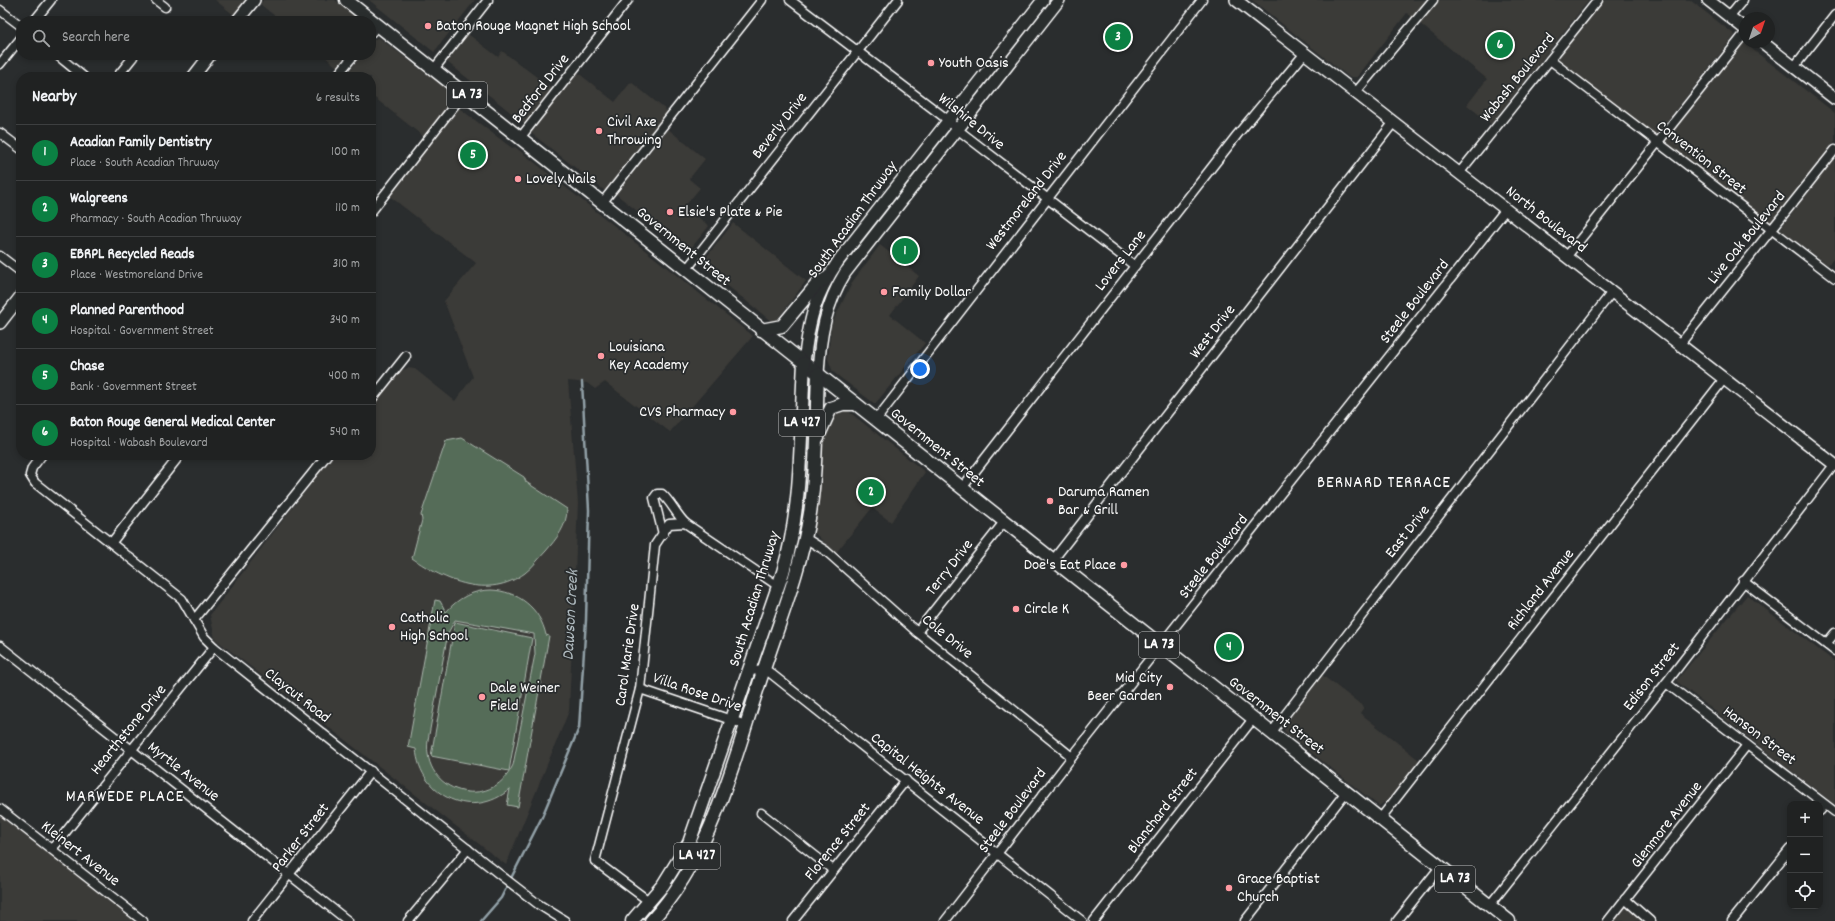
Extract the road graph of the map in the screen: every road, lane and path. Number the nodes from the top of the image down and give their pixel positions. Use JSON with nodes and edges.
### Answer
{"nodes":[{"id":1,"x":51,"y":0,"type":"edge"},
{"id":2,"x":156,"y":0,"type":"edge"},
{"id":3,"x":254,"y":0,"type":"edge"},
{"id":4,"x":346,"y":0,"type":"edge"},
{"id":5,"x":488,"y":0,"type":"edge"},
{"id":6,"x":628,"y":0,"type":"edge"},
{"id":7,"x":762,"y":0,"type":"edge"},
{"id":8,"x":790,"y":0,"type":"edge"},
{"id":9,"x":898,"y":0,"type":"edge"},
{"id":10,"x":1043,"y":0,"type":"edge"},
{"id":11,"x":1059,"y":0,"type":"edge"},
{"id":12,"x":1202,"y":0,"type":"edge"},
{"id":13,"x":1236,"y":0,"type":"edge"},
{"id":14,"x":1433,"y":0,"type":"edge"},
{"id":15,"x":1598,"y":0,"type":"edge"},
{"id":16,"x":1708,"y":0,"type":"edge"},
{"id":17,"x":1743,"y":0,"type":"edge"},
{"id":18,"x":165,"y":7,"type":"dead end"},
{"id":19,"x":0,"y":10,"type":"edge"},
{"id":20,"x":1835,"y":15,"type":"edge"},
{"id":21,"x":38,"y":16,"type":"edge"},
{"id":22,"x":241,"y":16,"type":"edge"},
{"id":23,"x":361,"y":16,"type":"edge"},
{"id":24,"x":1730,"y":17,"type":"junction"},
{"id":25,"x":16,"y":22,"type":"edge"},
{"id":26,"x":1739,"y":24,"type":"edge"},
{"id":27,"x":376,"y":30,"type":"edge"},
{"id":28,"x":1739,"y":41,"type":"edge"},
{"id":29,"x":16,"y":44,"type":"edge"},
{"id":30,"x":1770,"y":48,"type":"edge"},
{"id":31,"x":856,"y":52,"type":"junction"},
{"id":32,"x":1305,"y":53,"type":"junction"},
{"id":33,"x":63,"y":60,"type":"edge"},
{"id":34,"x":131,"y":60,"type":"edge"},
{"id":35,"x":206,"y":60,"type":"edge"},
{"id":36,"x":350,"y":60,"type":"edge"},
{"id":37,"x":1550,"y":60,"type":"junction"},
{"id":38,"x":0,"y":64,"type":"edge"},
{"id":39,"x":1794,"y":67,"type":"junction"},
{"id":40,"x":434,"y":69,"type":"junction"},
{"id":41,"x":78,"y":72,"type":"edge"},
{"id":42,"x":121,"y":72,"type":"edge"},
{"id":43,"x":197,"y":72,"type":"edge"},
{"id":44,"x":340,"y":72,"type":"edge"},
{"id":45,"x":1356,"y":92,"type":"junction"},
{"id":46,"x":464,"y":93,"type":"junction"},
{"id":47,"x":1835,"y":99,"type":"edge"},
{"id":48,"x":948,"y":120,"type":"junction"},
{"id":49,"x":1394,"y":122,"type":"junction"},
{"id":50,"x":957,"y":129,"type":"junction"},
{"id":51,"x":0,"y":133,"type":"edge"},
{"id":52,"x":520,"y":138,"type":"junction"},
{"id":53,"x":1658,"y":143,"type":"junction"},
{"id":54,"x":16,"y":145,"type":"edge"},
{"id":55,"x":1835,"y":150,"type":"edge"},
{"id":56,"x":1460,"y":172,"type":"junction"},
{"id":57,"x":1047,"y":199,"type":"junction"},
{"id":58,"x":602,"y":203,"type":"junction"},
{"id":59,"x":376,"y":206,"type":"edge"},
{"id":60,"x":1506,"y":209,"type":"junction"},
{"id":61,"x":1771,"y":230,"type":"junction"},
{"id":62,"x":0,"y":256,"type":"edge"},
{"id":63,"x":1567,"y":256,"type":"junction"},
{"id":64,"x":1135,"y":266,"type":"junction"},
{"id":65,"x":16,"y":268,"type":"edge"},
{"id":66,"x":686,"y":270,"type":"junction"},
{"id":67,"x":827,"y":278,"type":"junction"},
{"id":68,"x":1835,"y":278,"type":"edge"},
{"id":69,"x":1612,"y":292,"type":"junction"},
{"id":70,"x":16,"y":302,"type":"edge"},
{"id":71,"x":0,"y":323,"type":"edge"},
{"id":72,"x":761,"y":330,"type":"junction"},
{"id":73,"x":1680,"y":344,"type":"junction"},
{"id":74,"x":406,"y":356,"type":"dead end"},
{"id":75,"x":804,"y":363,"type":"junction"},
{"id":76,"x":818,"y":374,"type":"junction"},
{"id":77,"x":1724,"y":379,"type":"junction"},
{"id":78,"x":376,"y":394,"type":"edge"},
{"id":79,"x":856,"y":404,"type":"junction"},
{"id":80,"x":876,"y":420,"type":"junction"},
{"id":81,"x":815,"y":446,"type":"junction"},
{"id":82,"x":38,"y":460,"type":"edge"},
{"id":83,"x":176,"y":460,"type":"edge"},
{"id":84,"x":323,"y":460,"type":"edge"},
{"id":85,"x":1835,"y":465,"type":"edge"},
{"id":86,"x":962,"y":488,"type":"junction"},
{"id":87,"x":1004,"y":522,"type":"junction"},
{"id":88,"x":685,"y":523,"type":"junction"},
{"id":89,"x":662,"y":534,"type":"junction"},
{"id":90,"x":805,"y":538,"type":"junction"},
{"id":91,"x":112,"y":542,"type":"junction"},
{"id":92,"x":1053,"y":560,"type":"junction"},
{"id":93,"x":1743,"y":581,"type":"junction"},
{"id":94,"x":778,"y":586,"type":"junction"},
{"id":95,"x":194,"y":620,"type":"junction"},
{"id":96,"x":918,"y":632,"type":"junction"},
{"id":97,"x":1835,"y":633,"type":"edge"},
{"id":98,"x":1826,"y":644,"type":"junction"},
{"id":99,"x":0,"y":646,"type":"edge"},
{"id":100,"x":1161,"y":646,"type":"junction"},
{"id":101,"x":214,"y":647,"type":"junction"},
{"id":102,"x":1835,"y":651,"type":"edge"},
{"id":103,"x":750,"y":670,"type":"junction"},
{"id":104,"x":763,"y":671,"type":"junction"},
{"id":105,"x":1666,"y":683,"type":"junction"},
{"id":106,"x":640,"y":689,"type":"junction"},
{"id":107,"x":1253,"y":719,"type":"junction"},
{"id":108,"x":732,"y":720,"type":"junction"},
{"id":109,"x":746,"y":725,"type":"junction"},
{"id":110,"x":1271,"y":733,"type":"junction"},
{"id":111,"x":1748,"y":745,"type":"junction"},
{"id":112,"x":132,"y":750,"type":"junction"},
{"id":113,"x":1072,"y":757,"type":"junction"},
{"id":114,"x":371,"y":772,"type":"junction"},
{"id":115,"x":906,"y":780,"type":"junction"},
{"id":116,"x":1346,"y":792,"type":"junction"},
{"id":117,"x":1826,"y":804,"type":"junction"},
{"id":118,"x":1823,"y":808,"type":"edge"},
{"id":119,"x":0,"y":809,"type":"edge"},
{"id":120,"x":1835,"y":812,"type":"edge"},
{"id":121,"x":761,"y":813,"type":"dead end"},
{"id":122,"x":1380,"y":819,"type":"junction"},
{"id":123,"x":52,"y":849,"type":"junction"},
{"id":124,"x":468,"y":849,"type":"junction"},
{"id":125,"x":998,"y":853,"type":"junction"},
{"id":126,"x":1787,"y":853,"type":"edge"},
{"id":127,"x":1440,"y":867,"type":"junction"},
{"id":128,"x":833,"y":870,"type":"junction"},
{"id":129,"x":290,"y":874,"type":"junction"},
{"id":130,"x":1626,"y":900,"type":"junction"},
{"id":131,"x":650,"y":902,"type":"junction"},
{"id":132,"x":1489,"y":906,"type":"junction"},
{"id":133,"x":143,"y":921,"type":"edge"},
{"id":134,"x":252,"y":921,"type":"edge"},
{"id":135,"x":348,"y":921,"type":"edge"},
{"id":136,"x":408,"y":921,"type":"edge"},
{"id":137,"x":564,"y":921,"type":"edge"},
{"id":138,"x":632,"y":921,"type":"edge"},
{"id":139,"x":651,"y":921,"type":"edge"},
{"id":140,"x":793,"y":921,"type":"edge"},
{"id":141,"x":945,"y":921,"type":"edge"},
{"id":142,"x":1082,"y":921,"type":"edge"},
{"id":143,"x":1094,"y":921,"type":"edge"},
{"id":144,"x":1245,"y":921,"type":"edge"},
{"id":145,"x":1397,"y":921,"type":"edge"},
{"id":146,"x":1509,"y":921,"type":"edge"},
{"id":147,"x":1608,"y":921,"type":"edge"},
{"id":148,"x":1650,"y":921,"type":"edge"},
{"id":149,"x":1732,"y":921,"type":"edge"}],
"edges":[{"from":1,"to":21,"type":"street"},
{"from":2,"to":18,"type":"street"},
{"from":3,"to":22,"type":"main road"},
{"from":4,"to":23,"type":"main road","name":"Government Street","number":"LA 73"},
{"from":5,"to":40,"type":"street"},
{"from":6,"to":52,"type":"street","name":"Bedford Drive"},
{"from":7,"to":58,"type":"street"},
{"from":8,"to":31,"type":"street","name":"Wilshire Drive"},
{"from":9,"to":31,"type":"street","name":"Beverly Drive"},
{"from":10,"to":48,"type":"main road","name":"South Acadian Thruway","number":"LA 427"},
{"from":11,"to":50,"type":"main road","name":"South Acadian Thruway"},
{"from":12,"to":57,"type":"street","name":"Westmoreland Drive"},
{"from":13,"to":32,"type":"main road","name":"North Boulevard"},
{"from":14,"to":45,"type":"street"},
{"from":15,"to":37,"type":"street","name":"Wabash Boulevard"},
{"from":16,"to":24,"type":"main road"},
{"from":17,"to":24,"type":"street"},
{"from":19,"to":25,"type":"street"},
{"from":20,"to":39,"type":"street"},
{"from":24,"to":26,"type":"main road"},
{"from":27,"to":40,"type":"main road","name":"Government Street","number":"LA 73"},
{"from":28,"to":53,"type":"street"},
{"from":29,"to":38,"type":"street"},
{"from":30,"to":39,"type":"main road"},
{"from":31,"to":48,"type":"street","name":"Wilshire Drive"},
{"from":31,"to":66,"type":"street","name":"Beverly Drive"},
{"from":32,"to":45,"type":"main road","name":"North Boulevard"},
{"from":32,"to":64,"type":"street","name":"Lovers Lane"},
{"from":33,"to":41,"type":"street"},
{"from":34,"to":42,"type":"street"},
{"from":35,"to":43,"type":"main road"},
{"from":36,"to":44,"type":"street"},
{"from":37,"to":53,"type":"street","name":"Convention Street"},
{"from":37,"to":56,"type":"street","name":"Wabash Boulevard"},
{"from":39,"to":47,"type":"main road"},
{"from":40,"to":46,"type":"main road","name":"Government Street","number":"LA 73"},
{"from":45,"to":49,"type":"main road","name":"North Boulevard"},
{"from":46,"to":52,"type":"main road","name":"Government Street","number":"LA 73"},
{"from":46,"to":59,"type":"street"},
{"from":48,"to":50,"type":"street","name":"Wilshire Drive"},
{"from":48,"to":67,"type":"main road","name":"South Acadian Thruway","number":"LA 427"},
{"from":49,"to":56,"type":"main road","name":"North Boulevard"},
{"from":49,"to":92,"type":"street","name":"West Drive"},
{"from":50,"to":57,"type":"street","name":"Wilshire Drive"},
{"from":50,"to":76,"type":"main road","name":"South Acadian Thruway"},
{"from":51,"to":54,"type":"street"},
{"from":52,"to":58,"type":"main road","name":"Government Street","number":"LA 73"},
{"from":53,"to":61,"type":"street","name":"Convention Street"},
{"from":53,"to":63,"type":"street"},
{"from":55,"to":61,"type":"street","name":"Live Oak Boulevard"},
{"from":56,"to":60,"type":"main road","name":"North Boulevard"},
{"from":57,"to":64,"type":"street","name":"Wilshire Drive"},
{"from":57,"to":80,"type":"street","name":"Westmoreland Drive"},
{"from":58,"to":66,"type":"main road","name":"Government Street","number":"LA 73"},
{"from":60,"to":63,"type":"main road","name":"North Boulevard"},
{"from":60,"to":100,"type":"street","name":"Steele Boulevard"},
{"from":61,"to":68,"type":"street","name":"Convention Street"},
{"from":61,"to":73,"type":"street","name":"Live Oak Boulevard"},
{"from":62,"to":65,"type":"street"},
{"from":63,"to":69,"type":"main road","name":"North Boulevard"},
{"from":64,"to":86,"type":"street","name":"Lovers Lane"},
{"from":66,"to":72,"type":"main road","name":"Government Street","number":"LA 73"},
{"from":67,"to":72,"type":"main road"},
{"from":67,"to":75,"type":"main road","name":"South Acadian Thruway","number":"LA 427"},
{"from":69,"to":73,"type":"main road","name":"North Boulevard"},
{"from":69,"to":110,"type":"street","name":"East Drive"},
{"from":70,"to":71,"type":"main road"},
{"from":72,"to":75,"type":"main road","name":"Government Street","number":"LA 73"},
{"from":73,"to":77,"type":"main road","name":"North Boulevard"},
{"from":74,"to":78,"type":"street"},
{"from":75,"to":76,"type":"main road","name":"Government Street","number":"LA 73"},
{"from":75,"to":94,"type":"main road","name":"South Acadian Thruway","number":"LA 427"},
{"from":76,"to":79,"type":"main road","name":"Government Street","number":"LA 73"},
{"from":76,"to":81,"type":"main road","name":"South Acadian Thruway","number":"LA 427"},
{"from":77,"to":85,"type":"main road","name":"North Boulevard"},
{"from":77,"to":122,"type":"street","name":"Richland Avenue"},
{"from":79,"to":80,"type":"main road","name":"Government Street","number":"LA 73"},
{"from":79,"to":81,"type":"main road"},
{"from":80,"to":86,"type":"main road","name":"Government Street","number":"LA 73"},
{"from":81,"to":90,"type":"main road","name":"South Acadian Thruway","number":"LA 427"},
{"from":82,"to":91,"type":"street","name":"Claycut Road"},
{"from":83,"to":91,"type":"street"},
{"from":84,"to":95,"type":"street"},
{"from":85,"to":93,"type":"street","name":"Edison Street"},
{"from":86,"to":87,"type":"main road","name":"Government Street","number":"LA 73"},
{"from":87,"to":92,"type":"main road","name":"Government Street","number":"LA 73"},
{"from":87,"to":96,"type":"street","name":"Terry Drive"},
{"from":88,"to":89,"type":"street","name":"Carol Marie Drive"},
{"from":88,"to":89,"type":"street"},
{"from":88,"to":94,"type":"street"},
{"from":89,"to":106,"type":"street","name":"Carol Marie Drive"},
{"from":90,"to":96,"type":"street","name":"Cole Drive"},
{"from":90,"to":104,"type":"main road","name":"South Acadian Thruway","number":"LA 427"},
{"from":91,"to":95,"type":"street","name":"Claycut Road"},
{"from":92,"to":100,"type":"main road","name":"Government Street","number":"LA 73"},
{"from":93,"to":98,"type":"street"},
{"from":93,"to":105,"type":"street","name":"Edison Street"},
{"from":94,"to":103,"type":"main road","name":"South Acadian Thruway","number":"LA 427"},
{"from":95,"to":101,"type":"street","name":"Claycut Road"},
{"from":96,"to":113,"type":"street","name":"Cole Drive"},
{"from":97,"to":98,"type":"street"},
{"from":98,"to":102,"type":"street"},
{"from":99,"to":112,"type":"street","name":"Myrtle Avenue"},
{"from":100,"to":107,"type":"main road","name":"Government Street","number":"LA 73"},
{"from":100,"to":113,"type":"street","name":"Steele Boulevard"},
{"from":101,"to":112,"type":"street","name":"Hearthstone Drive"},
{"from":101,"to":114,"type":"street","name":"Claycut Road"},
{"from":103,"to":104,"type":"street","name":"Capital Heights Avenue"},
{"from":103,"to":108,"type":"main road","name":"South Acadian Thruway","number":"LA 427"},
{"from":104,"to":109,"type":"main road","name":"South Acadian Thruway","number":"LA 427"},
{"from":104,"to":115,"type":"street","name":"Capital Heights Avenue"},
{"from":105,"to":111,"type":"street","name":"Hanson Street"},
{"from":105,"to":132,"type":"street","name":"Edison Street"},
{"from":106,"to":108,"type":"street","name":"Villa Rose Drive"},
{"from":106,"to":131,"type":"street","name":"Carol Marie Drive"},
{"from":107,"to":110,"type":"main road","name":"Government Street","number":"LA 73"},
{"from":107,"to":143,"type":"street","name":"Blanchard Street"},
{"from":108,"to":109,"type":"street","name":"Villa Rose Drive"},
{"from":108,"to":131,"type":"main road","name":"South Acadian Thruway","number":"LA 427"},
{"from":109,"to":139,"type":"main road","name":"South Acadian Thruway","number":"LA 427"},
{"from":110,"to":116,"type":"main road","name":"Government Street","number":"LA 73"},
{"from":111,"to":117,"type":"street","name":"Hanson Street"},
{"from":111,"to":130,"type":"street","name":"Glenmore Avenue"},
{"from":112,"to":123,"type":"street","name":"Hearthstone Drive"},
{"from":112,"to":129,"type":"street","name":"Myrtle Avenue"},
{"from":113,"to":125,"type":"street","name":"Steele Boulevard"},
{"from":114,"to":124,"type":"street","name":"Claycut Road"},
{"from":114,"to":129,"type":"street","name":"Parker Street"},
{"from":115,"to":125,"type":"street","name":"Capital Heights Avenue"},
{"from":115,"to":128,"type":"street","name":"Florence Street"},
{"from":116,"to":122,"type":"main road","name":"Government Street","number":"LA 73"},
{"from":116,"to":144,"type":"street"},
{"from":117,"to":118,"type":"street"},
{"from":117,"to":120,"type":"street","name":"Hanson Street"},
{"from":119,"to":123,"type":"street","name":"Kleinert Avenue"},
{"from":121,"to":128,"type":"street"},
{"from":122,"to":127,"type":"main road","name":"Government Street","number":"LA 73"},
{"from":123,"to":133,"type":"street","name":"Kleinert Avenue"},
{"from":124,"to":136,"type":"street"},
{"from":124,"to":137,"type":"street","name":"Claycut Road"},
{"from":125,"to":141,"type":"street","name":"Steele Boulevard"},
{"from":125,"to":142,"type":"street","name":"Capital Heights Avenue"},
{"from":126,"to":149,"type":"street"},
{"from":127,"to":132,"type":"main road","name":"Government Street","number":"LA 73"},
{"from":127,"to":145,"type":"street"},
{"from":128,"to":140,"type":"street","name":"Florence Street"},
{"from":129,"to":134,"type":"street","name":"Parker Street"},
{"from":129,"to":135,"type":"street","name":"Myrtle Avenue"},
{"from":130,"to":147,"type":"street","name":"Glenmore Avenue"},
{"from":130,"to":148,"type":"street"},
{"from":131,"to":138,"type":"main road","name":"South Acadian Thruway","number":"LA 427"},
{"from":132,"to":146,"type":"main road","name":"Government Street","number":"LA 73"}]}
